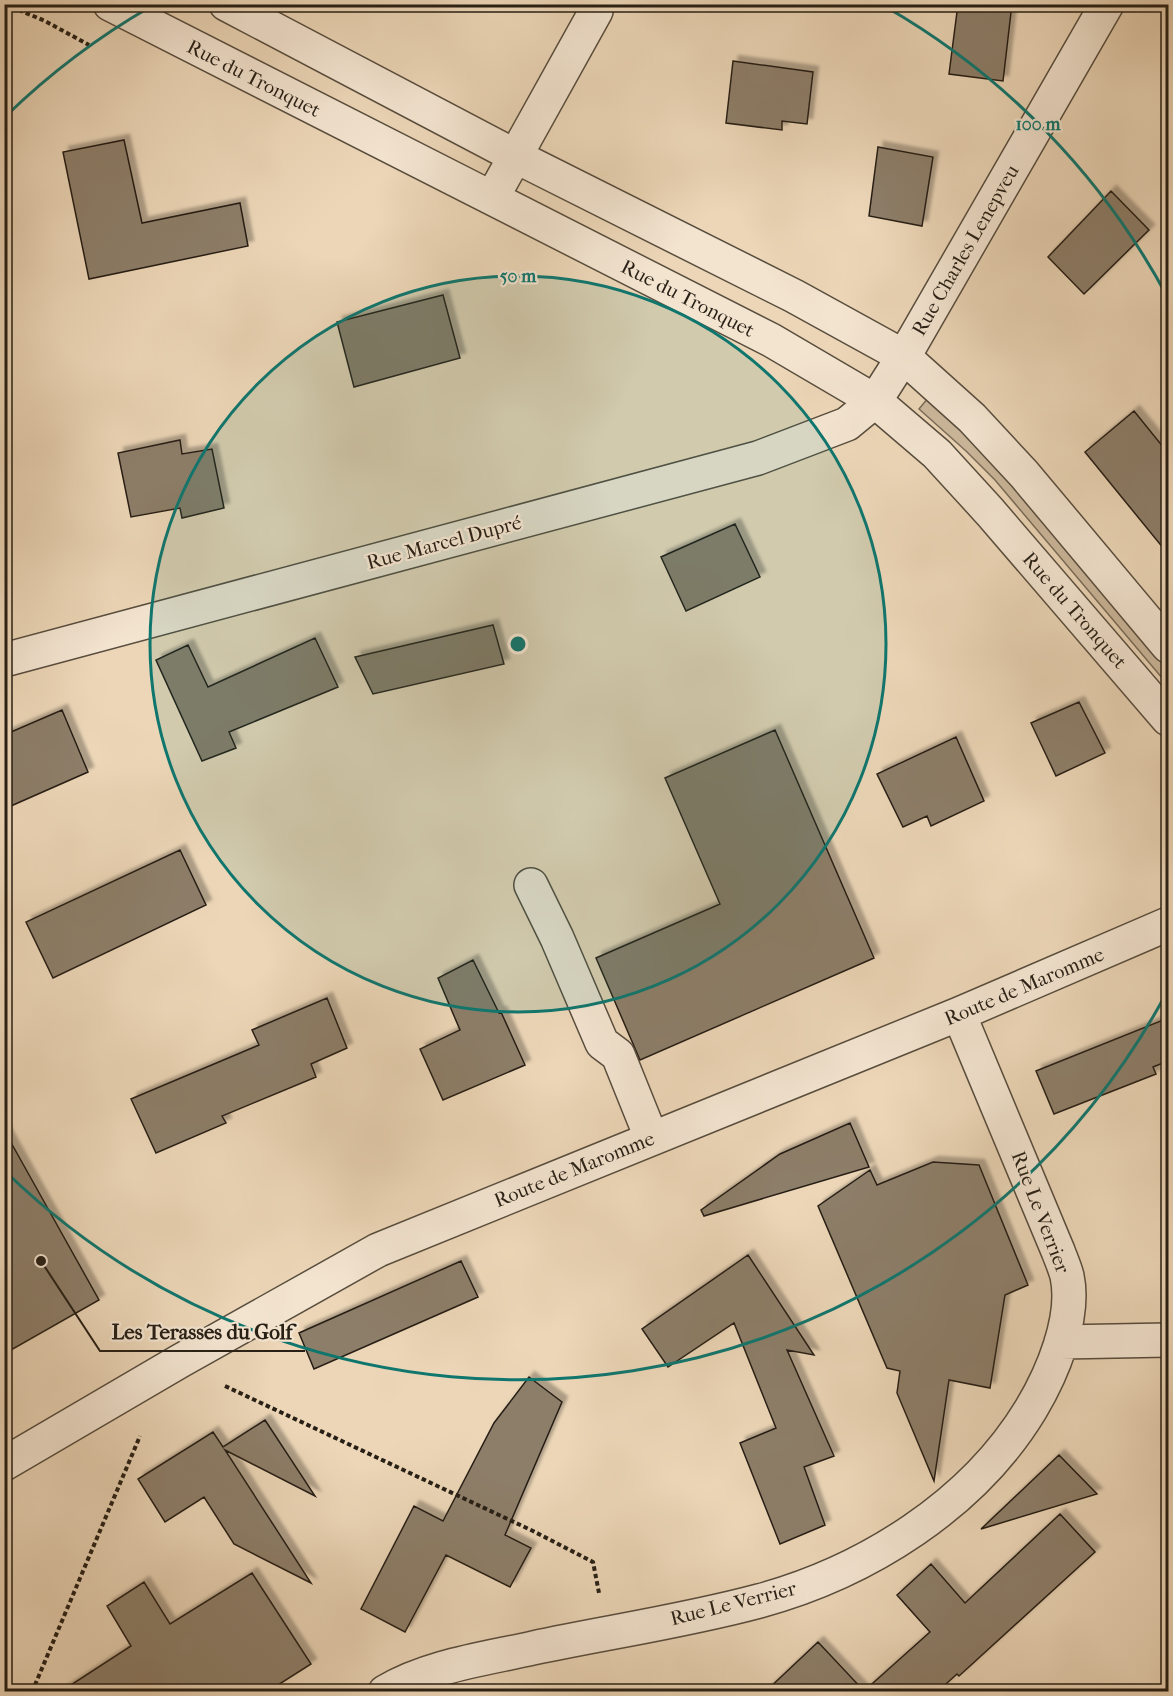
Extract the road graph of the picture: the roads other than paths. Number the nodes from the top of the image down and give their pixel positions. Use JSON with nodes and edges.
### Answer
{"nodes":[{"id":1,"x":110,"y":4,"type":"edge"},
{"id":2,"x":226,"y":4,"type":"edge"},
{"id":3,"x":1107,"y":4,"type":"edge"},
{"id":4,"x":597,"y":6,"type":"edge"},
{"id":5,"x":515,"y":156,"type":"junction"},
{"id":6,"x":492,"y":198,"type":"junction"},
{"id":7,"x":903,"y":356,"type":"junction"},
{"id":8,"x":875,"y":401,"type":"junction"},
{"id":9,"x":1168,"y":646,"type":"edge"},
{"id":10,"x":4,"y":660,"type":"edge"},
{"id":11,"x":1168,"y":719,"type":"edge"},
{"id":12,"x":531,"y":885,"type":"dead end"},
{"id":13,"x":1168,"y":924,"type":"edge"},
{"id":14,"x":959,"y":1014,"type":"junction"},
{"id":15,"x":651,"y":1137,"type":"junction"},
{"id":16,"x":1168,"y":1340,"type":"edge"},
{"id":17,"x":1061,"y":1342,"type":"junction"},
{"id":18,"x":4,"y":1464,"type":"edge"},
{"id":19,"x":386,"y":1692,"type":"edge"}],
"edges":[{"from":1,"to":6,"type":"street","name":"Rue du Tronquet"},
{"from":2,"to":5,"type":"street"},
{"from":3,"to":7,"type":"street","name":"Rue Charles Lenepveu"},
{"from":4,"to":5,"type":"street"},
{"from":5,"to":6,"type":"street"},
{"from":5,"to":7,"type":"street"},
{"from":6,"to":8,"type":"street","name":"Rue du Tronquet"},
{"from":7,"to":8,"type":"street","name":"Rue Charles Lenepveu"},
{"from":7,"to":9,"type":"street"},
{"from":8,"to":10,"type":"street","name":"Rue Marcel Dupré"},
{"from":8,"to":11,"type":"street","name":"Rue du Tronquet"},
{"from":12,"to":15,"type":"street"},
{"from":13,"to":14,"type":"street","name":"Route de Maromme"},
{"from":14,"to":15,"type":"street","name":"Route de Maromme"},
{"from":14,"to":17,"type":"street","name":"Rue Le Verrier"},
{"from":15,"to":18,"type":"street","name":"Route de Maromme"},
{"from":16,"to":17,"type":"street"},
{"from":17,"to":19,"type":"street","name":"Rue Le Verrier"}]}
